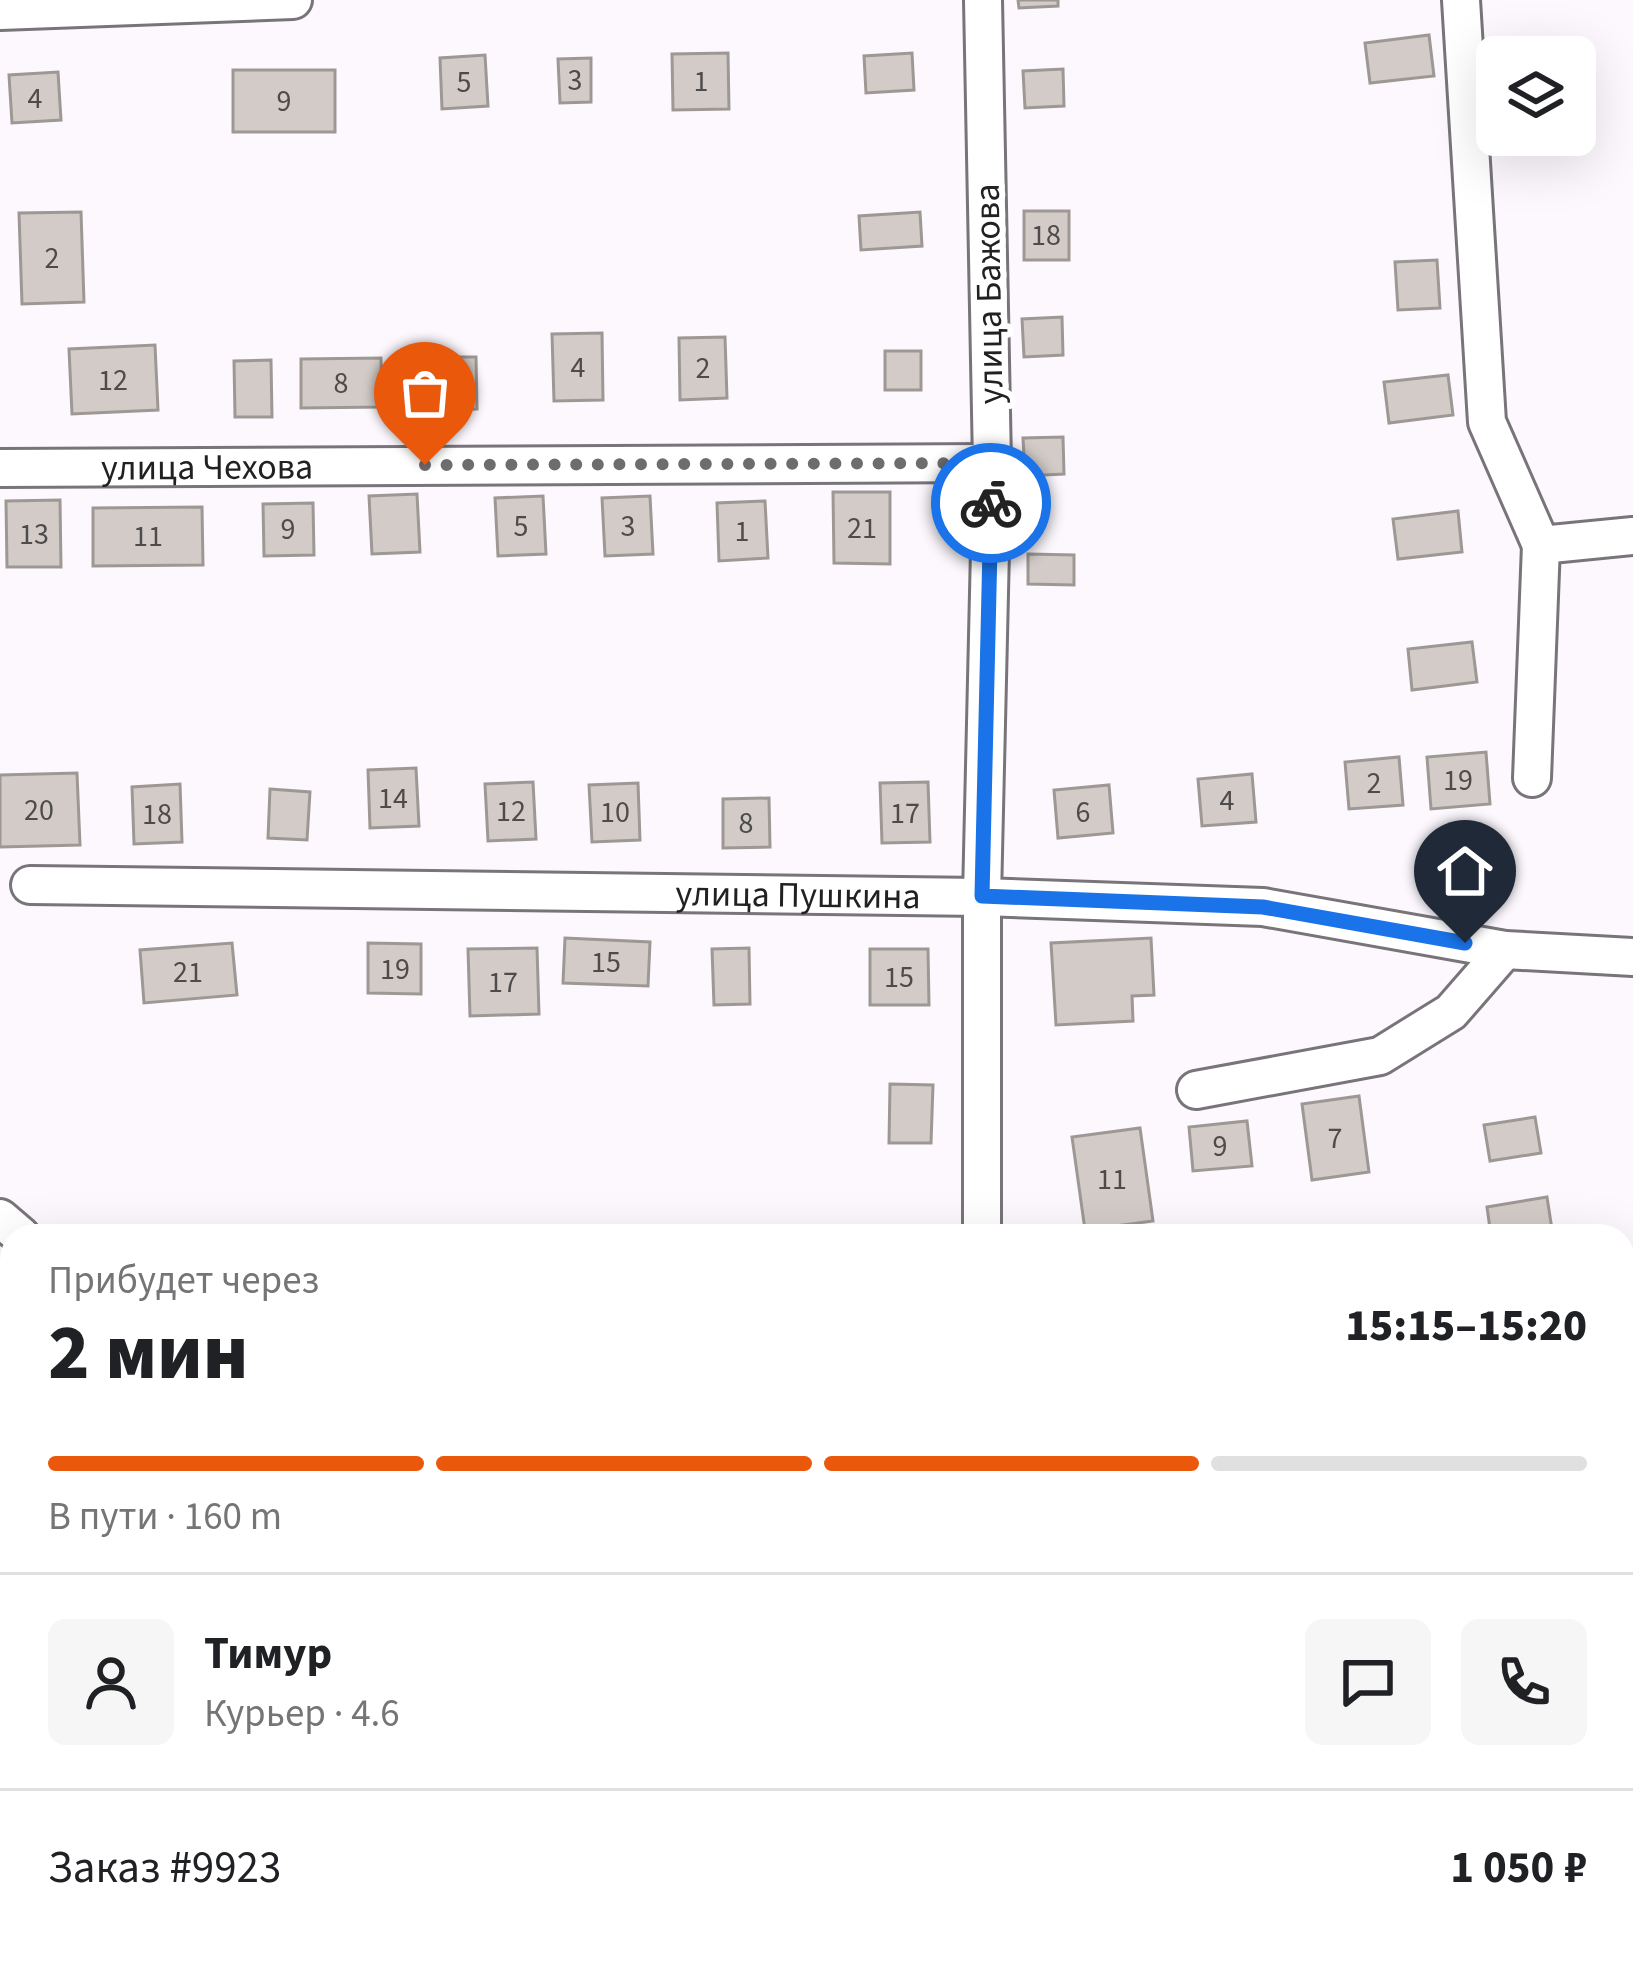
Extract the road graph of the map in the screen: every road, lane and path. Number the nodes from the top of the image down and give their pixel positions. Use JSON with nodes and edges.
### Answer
{"nodes":[{"id":1,"x":293,"y":0,"type":"edge"},
{"id":2,"x":983,"y":0,"type":"edge"},
{"id":3,"x":1461,"y":0,"type":"edge"},
{"id":4,"x":0,"y":11,"type":"edge"},
{"id":5,"x":992,"y":463,"type":"junction"},
{"id":6,"x":0,"y":467,"type":"edge"},
{"id":7,"x":1633,"y":536,"type":"edge"},
{"id":8,"x":1541,"y":545,"type":"junction"},
{"id":9,"x":1532,"y":778,"type":"dead end"},
{"id":10,"x":30,"y":885,"type":"dead end"},
{"id":11,"x":982,"y":896,"type":"junction"},
{"id":12,"x":1505,"y":950,"type":"junction"},
{"id":13,"x":1633,"y":957,"type":"edge"},
{"id":14,"x":1196,"y":1090,"type":"dead end"},
{"id":15,"x":982,"y":1224,"type":"edge"}],
"edges":[{"from":1,"to":4,"type":"street"},
{"from":2,"to":5,"type":"street","name":"улица Бажова"},
{"from":3,"to":8,"type":"street"},
{"from":5,"to":6,"type":"street","name":"улица Чехова"},
{"from":5,"to":11,"type":"street","name":"улица Бажова"},
{"from":7,"to":8,"type":"street"},
{"from":8,"to":9,"type":"street"},
{"from":10,"to":11,"type":"street","name":"улица Пушкина"},
{"from":11,"to":12,"type":"street","name":"улица Пушкина"},
{"from":11,"to":15,"type":"street","name":"улица Бажова"},
{"from":12,"to":13,"type":"street","name":"улица Пушкина"},
{"from":12,"to":14,"type":"street"}]}
